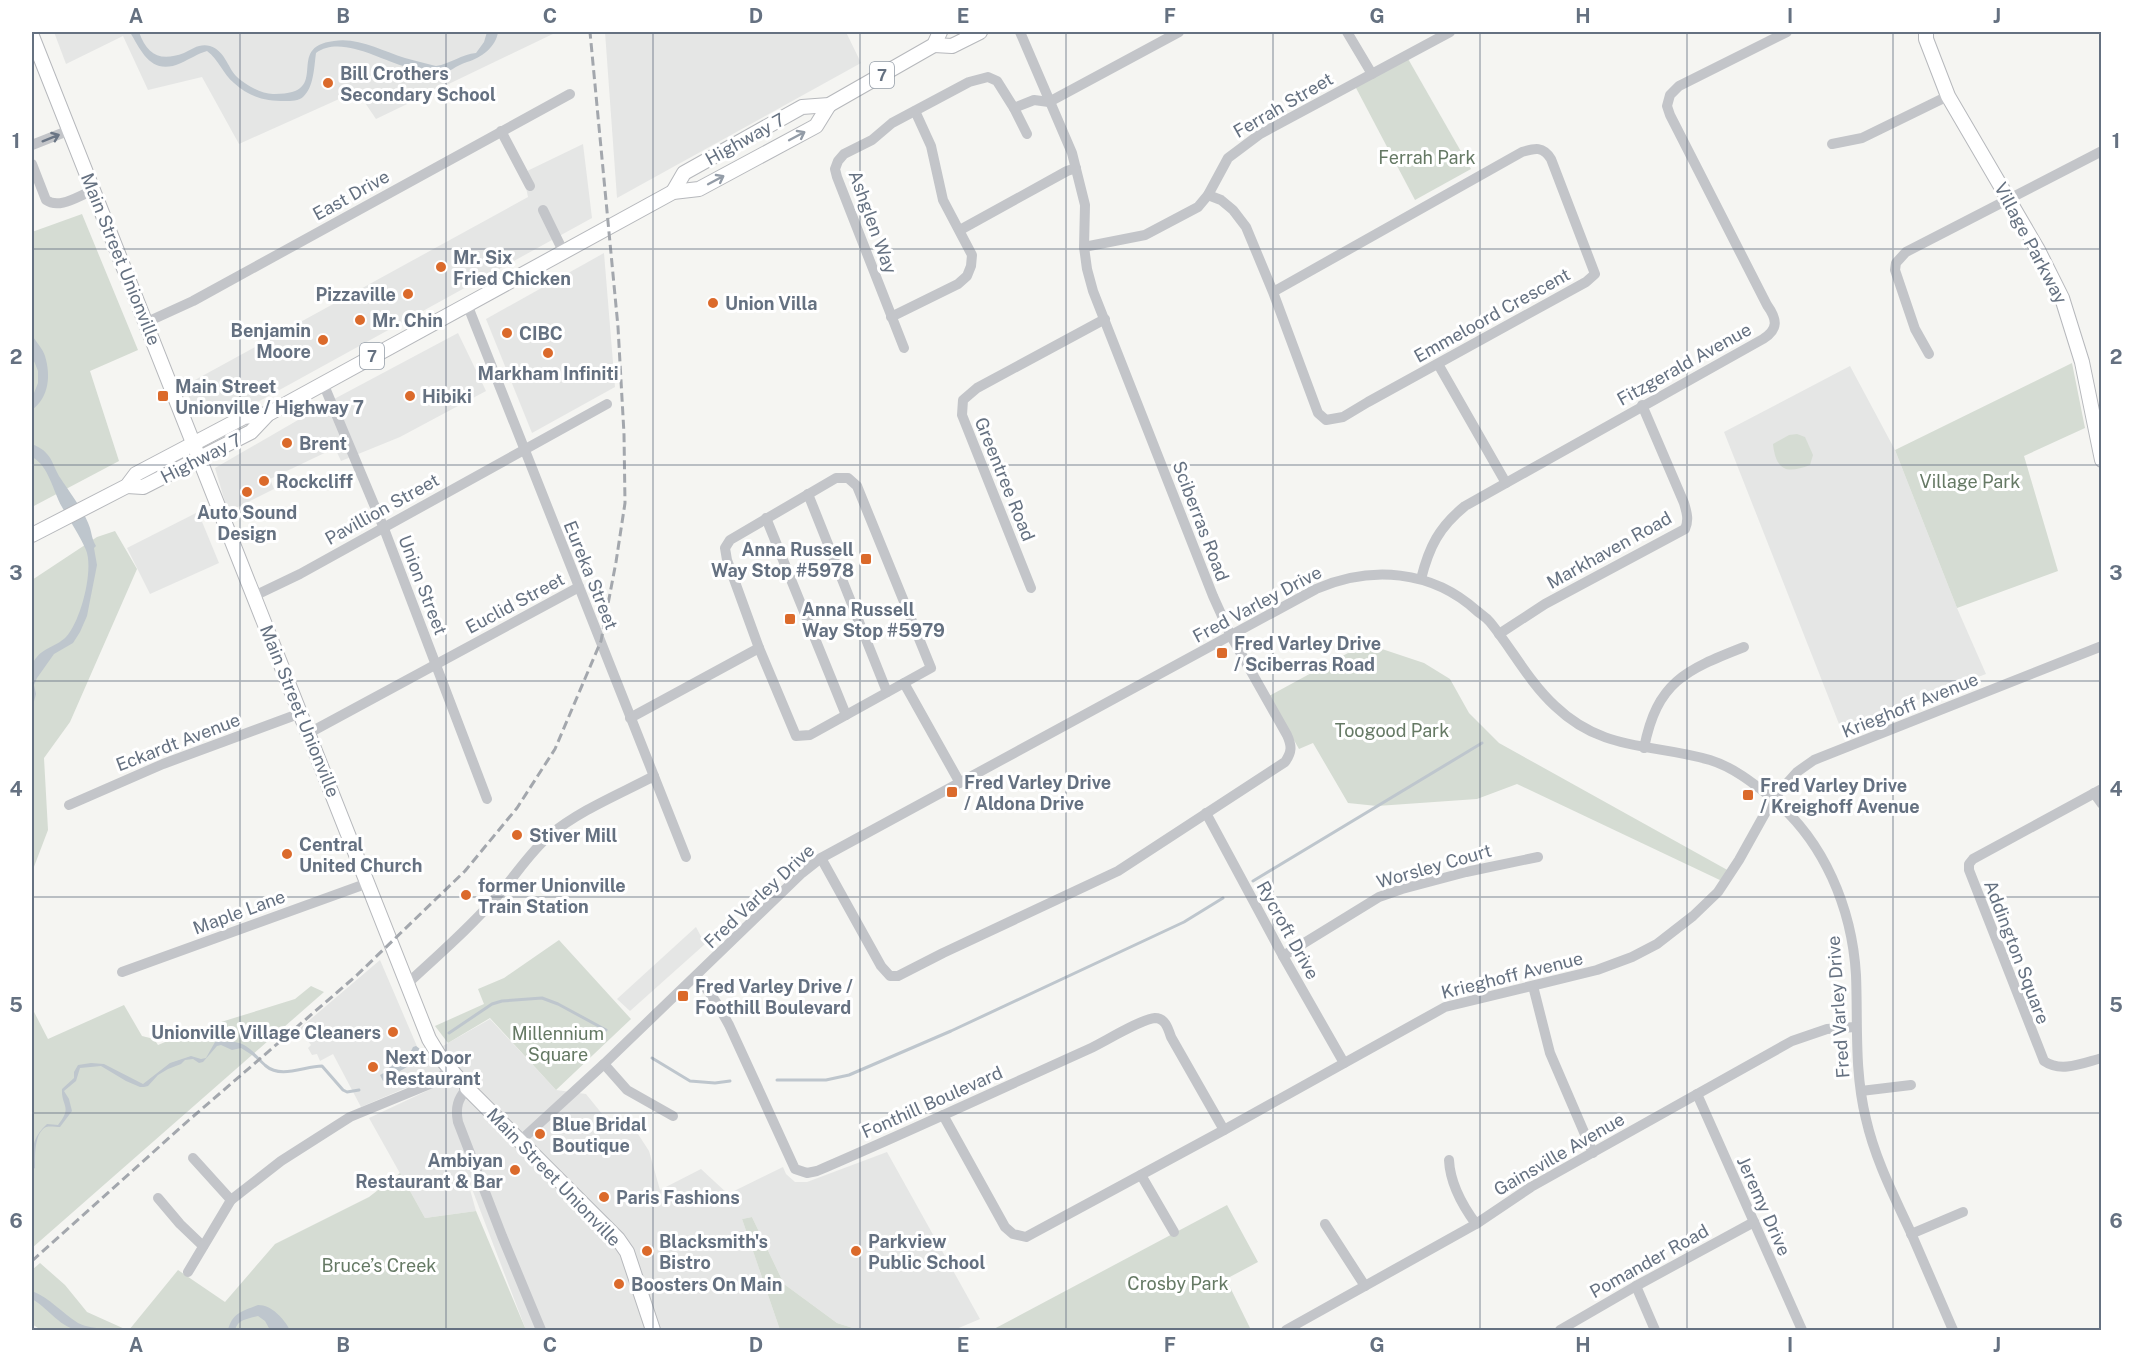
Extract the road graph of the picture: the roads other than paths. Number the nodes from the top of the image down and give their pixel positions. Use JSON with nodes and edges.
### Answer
{"nodes":[{"id":1,"x":940,"y":32,"type":"edge"},
{"id":2,"x":980,"y":32,"type":"edge"},
{"id":3,"x":1020,"y":32,"type":"edge"},
{"id":4,"x":1347,"y":32,"type":"edge"},
{"id":5,"x":1450,"y":32,"type":"edge"},
{"id":6,"x":1787,"y":32,"type":"edge"},
{"id":7,"x":1172,"y":33,"type":"edge"},
{"id":8,"x":1924,"y":34,"type":"edge"},
{"id":9,"x":32,"y":36,"type":"edge"},
{"id":10,"x":934,"y":45,"type":"junction"},
{"id":11,"x":36,"y":59,"type":"edge"},
{"id":12,"x":1372,"y":74,"type":"junction"},
{"id":13,"x":570,"y":94,"type":"dead end"},
{"id":14,"x":1947,"y":96,"type":"junction"},
{"id":15,"x":1049,"y":102,"type":"junction"},
{"id":16,"x":829,"y":105,"type":"junction"},
{"id":17,"x":1014,"y":108,"type":"junction"},
{"id":18,"x":915,"y":111,"type":"junction"},
{"id":19,"x":70,"y":130,"type":"junction"},
{"id":20,"x":501,"y":131,"type":"junction"},
{"id":21,"x":1028,"y":134,"type":"dead end"},
{"id":22,"x":1832,"y":144,"type":"dead end"},
{"id":23,"x":32,"y":146,"type":"edge"},
{"id":24,"x":2102,"y":151,"type":"edge"},
{"id":25,"x":32,"y":164,"type":"edge"},
{"id":26,"x":1076,"y":168,"type":"junction"},
{"id":27,"x":530,"y":186,"type":"dead end"},
{"id":28,"x":94,"y":190,"type":"junction"},
{"id":29,"x":673,"y":192,"type":"junction"},
{"id":30,"x":1208,"y":195,"type":"junction"},
{"id":31,"x":2009,"y":199,"type":"junction"},
{"id":32,"x":543,"y":210,"type":"dead end"},
{"id":33,"x":960,"y":230,"type":"junction"},
{"id":34,"x":1084,"y":247,"type":"junction"},
{"id":35,"x":563,"y":251,"type":"junction"},
{"id":36,"x":1273,"y":292,"type":"junction"},
{"id":37,"x":467,"y":304,"type":"junction"},
{"id":38,"x":891,"y":317,"type":"junction"},
{"id":39,"x":1105,"y":319,"type":"junction"},
{"id":40,"x":147,"y":322,"type":"junction"},
{"id":41,"x":904,"y":348,"type":"dead end"},
{"id":42,"x":1929,"y":354,"type":"dead end"},
{"id":43,"x":1438,"y":364,"type":"junction"},
{"id":44,"x":323,"y":383,"type":"junction"},
{"id":45,"x":607,"y":404,"type":"dead end"},
{"id":46,"x":1642,"y":405,"type":"junction"},
{"id":47,"x":2097,"y":409,"type":"edge"},
{"id":48,"x":268,"y":414,"type":"junction"},
{"id":49,"x":193,"y":445,"type":"junction"},
{"id":50,"x":525,"y":449,"type":"junction"},
{"id":51,"x":198,"y":459,"type":"junction"},
{"id":52,"x":2102,"y":460,"type":"edge"},
{"id":53,"x":1506,"y":483,"type":"junction"},
{"id":54,"x":127,"y":486,"type":"junction"},
{"id":55,"x":808,"y":494,"type":"junction"},
{"id":56,"x":766,"y":518,"type":"junction"},
{"id":57,"x":383,"y":526,"type":"junction"},
{"id":58,"x":32,"y":535,"type":"edge"},
{"id":59,"x":1421,"y":579,"type":"junction"},
{"id":60,"x":579,"y":587,"type":"junction"},
{"id":61,"x":1031,"y":588,"type":"dead end"},
{"id":62,"x":254,"y":596,"type":"junction"},
{"id":63,"x":1499,"y":634,"type":"junction"},
{"id":64,"x":1231,"y":636,"type":"junction"},
{"id":65,"x":2102,"y":646,"type":"edge"},
{"id":66,"x":1744,"y":647,"type":"dead end"},
{"id":67,"x":759,"y":648,"type":"junction"},
{"id":68,"x":435,"y":664,"type":"junction"},
{"id":69,"x":904,"y":683,"type":"junction"},
{"id":70,"x":887,"y":692,"type":"junction"},
{"id":71,"x":301,"y":713,"type":"junction"},
{"id":72,"x":846,"y":715,"type":"junction"},
{"id":73,"x":630,"y":717,"type":"junction"},
{"id":74,"x":309,"y":733,"type":"junction"},
{"id":75,"x":1644,"y":748,"type":"junction"},
{"id":76,"x":654,"y":776,"type":"junction"},
{"id":77,"x":960,"y":783,"type":"junction"},
{"id":78,"x":2098,"y":791,"type":"edge"},
{"id":79,"x":487,"y":799,"type":"dead end"},
{"id":80,"x":1773,"y":799,"type":"junction"},
{"id":81,"x":2102,"y":804,"type":"edge"},
{"id":82,"x":69,"y":805,"type":"dead end"},
{"id":83,"x":1206,"y":813,"type":"junction"},
{"id":84,"x":1538,"y":857,"type":"dead end"},
{"id":85,"x":686,"y":858,"type":"dead end"},
{"id":86,"x":821,"y":858,"type":"junction"},
{"id":87,"x":368,"y":883,"type":"junction"},
{"id":88,"x":1283,"y":956,"type":"junction"},
{"id":89,"x":122,"y":972,"type":"dead end"},
{"id":90,"x":695,"y":978,"type":"junction"},
{"id":91,"x":407,"y":984,"type":"junction"},
{"id":92,"x":1533,"y":986,"type":"junction"},
{"id":93,"x":1855,"y":1027,"type":"junction"},
{"id":94,"x":2102,"y":1058,"type":"edge"},
{"id":95,"x":1344,"y":1063,"type":"junction"},
{"id":96,"x":604,"y":1064,"type":"junction"},
{"id":97,"x":458,"y":1078,"type":"junction"},
{"id":98,"x":1911,"y":1085,"type":"dead end"},
{"id":99,"x":1861,"y":1091,"type":"junction"},
{"id":100,"x":1697,"y":1094,"type":"junction"},
{"id":101,"x":943,"y":1115,"type":"junction"},
{"id":102,"x":673,"y":1116,"type":"dead end"},
{"id":103,"x":1224,"y":1130,"type":"junction"},
{"id":104,"x":519,"y":1142,"type":"junction"},
{"id":105,"x":1593,"y":1153,"type":"junction"},
{"id":106,"x":193,"y":1158,"type":"dead end"},
{"id":107,"x":1449,"y":1160,"type":"dead end"},
{"id":108,"x":1141,"y":1175,"type":"junction"},
{"id":109,"x":158,"y":1198,"type":"dead end"},
{"id":110,"x":231,"y":1200,"type":"junction"},
{"id":111,"x":1963,"y":1212,"type":"dead end"},
{"id":112,"x":1754,"y":1222,"type":"junction"},
{"id":113,"x":1325,"y":1224,"type":"dead end"},
{"id":114,"x":1476,"y":1224,"type":"junction"},
{"id":115,"x":1174,"y":1232,"type":"dead end"},
{"id":116,"x":1911,"y":1234,"type":"junction"},
{"id":117,"x":203,"y":1246,"type":"junction"},
{"id":118,"x":188,"y":1272,"type":"dead end"},
{"id":119,"x":1365,"y":1286,"type":"junction"},
{"id":120,"x":1636,"y":1286,"type":"junction"},
{"id":121,"x":541,"y":1330,"type":"edge"},
{"id":122,"x":653,"y":1330,"type":"edge"},
{"id":123,"x":1286,"y":1330,"type":"edge"},
{"id":124,"x":1560,"y":1330,"type":"edge"},
{"id":125,"x":1655,"y":1330,"type":"edge"},
{"id":126,"x":1802,"y":1330,"type":"edge"},
{"id":127,"x":1953,"y":1330,"type":"edge"}],
"edges":[{"from":1,"to":10,"type":"main road"},
{"from":2,"to":10,"type":"main road","name":"Highway 7","number":"7"},
{"from":3,"to":15,"type":"street","name":"Sciberras Road"},
{"from":4,"to":12,"type":"street"},
{"from":5,"to":12,"type":"street","name":"Ferrah Street"},
{"from":6,"to":46,"type":"street","name":"Fitzgerald Avenue"},
{"from":7,"to":15,"type":"street"},
{"from":8,"to":14,"type":"main road","name":"Village Parkway"},
{"from":9,"to":11,"type":"main road","name":"Main Street Unionville"},
{"from":10,"to":16,"type":"main road","name":"Highway 7","number":"7"},
{"from":11,"to":19,"type":"main road","name":"Main Street Unionville"},
{"from":12,"to":30,"type":"street","name":"Ferrah Street"},
{"from":13,"to":20,"type":"street","name":"East Drive"},
{"from":14,"to":22,"type":"street"},
{"from":14,"to":31,"type":"main road","name":"Village Parkway"},
{"from":15,"to":17,"type":"street"},
{"from":15,"to":26,"type":"street","name":"Sciberras Road"},
{"from":29,"to":16,"type":"main road","name":"Highway 7","number":"7","one_way":true},
{"from":16,"to":29,"type":"main road","name":"Highway 7","number":"7"},
{"from":17,"to":18,"type":"street","name":"Ashglen Way"},
{"from":17,"to":21,"type":"street","name":"Ashglen Way"},
{"from":18,"to":33,"type":"street"},
{"from":18,"to":38,"type":"street","name":"Ashglen Way"},
{"from":23,"to":19,"type":"street","one_way":true},
{"from":19,"to":28,"type":"main road","name":"Main Street Unionville"},
{"from":20,"to":27,"type":"street"},
{"from":20,"to":40,"type":"street","name":"East Drive"},
{"from":24,"to":31,"type":"street"},
{"from":25,"to":28,"type":"street"},
{"from":26,"to":33,"type":"street"},
{"from":26,"to":34,"type":"street","name":"Sciberras Road"},
{"from":28,"to":40,"type":"main road","name":"Main Street Unionville"},
{"from":29,"to":35,"type":"main road","name":"Highway 7","number":"7"},
{"from":30,"to":34,"type":"street","name":"Ferrah Street"},
{"from":30,"to":36,"type":"street","name":"Emmeloord Crescent"},
{"from":31,"to":42,"type":"street"},
{"from":31,"to":47,"type":"main road","name":"Village Parkway"},
{"from":32,"to":35,"type":"street"},
{"from":33,"to":38,"type":"street"},
{"from":34,"to":39,"type":"street","name":"Sciberras Road"},
{"from":35,"to":37,"type":"main road","name":"Highway 7","number":"7"},
{"from":36,"to":43,"type":"street","name":"Emmeloord Crescent"},
{"from":36,"to":43,"type":"street","name":"Emmeloord Crescent"},
{"from":37,"to":44,"type":"main road","name":"Highway 7","number":"7"},
{"from":37,"to":50,"type":"street","name":"Eureka Street"},
{"from":38,"to":41,"type":"street","name":"Ashglen Way"},
{"from":39,"to":61,"type":"street","name":"Greentree Road"},
{"from":39,"to":64,"type":"street","name":"Sciberras Road"},
{"from":40,"to":49,"type":"main road","name":"Main Street Unionville"},
{"from":43,"to":53,"type":"street"},
{"from":44,"to":48,"type":"main road","name":"Highway 7","number":"7"},
{"from":44,"to":57,"type":"street","name":"Union Street"},
{"from":45,"to":50,"type":"street","name":"Pavillion Street"},
{"from":46,"to":53,"type":"street","name":"Fitzgerald Avenue"},
{"from":46,"to":63,"type":"street","name":"Markhaven Road"},
{"from":47,"to":52,"type":"main road","name":"Village Parkway"},
{"from":48,"to":49,"type":"main road","name":"Highway 7","number":"7"},
{"from":48,"to":51,"type":"main road","name":"Highway 7","number":"7"},
{"from":49,"to":51,"type":"main road","name":"Main Street Unionville"},
{"from":49,"to":54,"type":"main road","name":"Highway 7","number":"7"},
{"from":50,"to":57,"type":"street","name":"Pavillion Street"},
{"from":50,"to":60,"type":"street","name":"Eureka Street"},
{"from":51,"to":54,"type":"main road","name":"Highway 7","number":"7"},
{"from":51,"to":62,"type":"main road","name":"Main Street Unionville"},
{"from":53,"to":59,"type":"street","name":"Fitzgerald Avenue"},
{"from":54,"to":58,"type":"main road","name":"Highway 7","number":"7"},
{"from":55,"to":56,"type":"street"},
{"from":55,"to":69,"type":"street"},
{"from":55,"to":70,"type":"street"},
{"from":56,"to":67,"type":"street"},
{"from":56,"to":72,"type":"street"},
{"from":57,"to":62,"type":"street","name":"Pavillion Street"},
{"from":57,"to":68,"type":"street","name":"Union Street"},
{"from":59,"to":63,"type":"street","name":"Fred Varley Drive"},
{"from":59,"to":64,"type":"street","name":"Fred Varley Drive"},
{"from":60,"to":68,"type":"street","name":"Euclid Street"},
{"from":60,"to":73,"type":"street","name":"Eureka Street"},
{"from":62,"to":71,"type":"main road","name":"Main Street Unionville"},
{"from":63,"to":75,"type":"street","name":"Fred Varley Drive"},
{"from":64,"to":77,"type":"street","name":"Fred Varley Drive"},
{"from":64,"to":83,"type":"street","name":"Sciberras Road"},
{"from":65,"to":80,"type":"street","name":"Krieghoff Avenue"},
{"from":66,"to":75,"type":"street"},
{"from":67,"to":72,"type":"street"},
{"from":67,"to":73,"type":"street"},
{"from":68,"to":74,"type":"street","name":"Euclid Street"},
{"from":68,"to":79,"type":"street","name":"Union Street"},
{"from":69,"to":70,"type":"street"},
{"from":69,"to":77,"type":"street"},
{"from":70,"to":72,"type":"street"},
{"from":71,"to":74,"type":"main road","name":"Main Street Unionville"},
{"from":71,"to":82,"type":"street","name":"Eckardt Avenue"},
{"from":73,"to":76,"type":"street","name":"Eureka Street"},
{"from":74,"to":87,"type":"main road","name":"Main Street Unionville"},
{"from":75,"to":80,"type":"street","name":"Fred Varley Drive"},
{"from":76,"to":85,"type":"street","name":"Eureka Street"},
{"from":76,"to":91,"type":"street"},
{"from":77,"to":86,"type":"street","name":"Fred Varley Drive"},
{"from":78,"to":81,"type":"street","name":"Addington Square"},
{"from":78,"to":94,"type":"street","name":"Addington Square"},
{"from":80,"to":92,"type":"street","name":"Krieghoff Avenue"},
{"from":80,"to":93,"type":"street","name":"Fred Varley Drive"},
{"from":83,"to":86,"type":"street","name":"Sciberras Road"},
{"from":83,"to":88,"type":"street","name":"Rycroft Drive"},
{"from":84,"to":88,"type":"street","name":"Worsley Court"},
{"from":86,"to":90,"type":"street","name":"Fred Varley Drive"},
{"from":87,"to":89,"type":"street","name":"Maple Lane"},
{"from":87,"to":91,"type":"main road","name":"Main Street Unionville"},
{"from":88,"to":95,"type":"street","name":"Rycroft Drive"},
{"from":90,"to":96,"type":"street","name":"Fred Varley Drive"},
{"from":90,"to":101,"type":"street","name":"Fonthill Boulevard"},
{"from":91,"to":97,"type":"main road","name":"Main Street Unionville"},
{"from":92,"to":95,"type":"street","name":"Krieghoff Avenue"},
{"from":92,"to":105,"type":"street"},
{"from":93,"to":99,"type":"street","name":"Fred Varley Drive"},
{"from":93,"to":100,"type":"street","name":"Gainsville Avenue"},
{"from":95,"to":103,"type":"street","name":"Krieghoff Avenue"},
{"from":96,"to":102,"type":"street"},
{"from":96,"to":104,"type":"street","name":"Fred Varley Drive"},
{"from":97,"to":104,"type":"main road","name":"Main Street Unionville"},
{"from":97,"to":110,"type":"street"},
{"from":97,"to":121,"type":"street"},
{"from":98,"to":99,"type":"street"},
{"from":99,"to":116,"type":"street","name":"Fred Varley Drive"},
{"from":100,"to":105,"type":"street","name":"Gainsville Avenue"},
{"from":100,"to":112,"type":"street","name":"Jeremy Drive"},
{"from":101,"to":103,"type":"street","name":"Fonthill Boulevard"},
{"from":101,"to":108,"type":"street","name":"Krieghoff Avenue"},
{"from":103,"to":108,"type":"street","name":"Krieghoff Avenue"},
{"from":104,"to":122,"type":"main road","name":"Main Street Unionville"},
{"from":105,"to":114,"type":"street","name":"Gainsville Avenue"},
{"from":106,"to":110,"type":"street"},
{"from":107,"to":114,"type":"street"},
{"from":108,"to":115,"type":"street"},
{"from":109,"to":117,"type":"street"},
{"from":110,"to":117,"type":"street"},
{"from":111,"to":116,"type":"street"},
{"from":112,"to":120,"type":"street","name":"Pomander Road"},
{"from":112,"to":126,"type":"street","name":"Jeremy Drive"},
{"from":113,"to":119,"type":"street"},
{"from":114,"to":119,"type":"street","name":"Gainsville Avenue"},
{"from":116,"to":127,"type":"street","name":"Fred Varley Drive"},
{"from":117,"to":118,"type":"street"},
{"from":119,"to":123,"type":"street","name":"Gainsville Avenue"},
{"from":120,"to":124,"type":"street","name":"Pomander Road"},
{"from":120,"to":125,"type":"street"}]}
